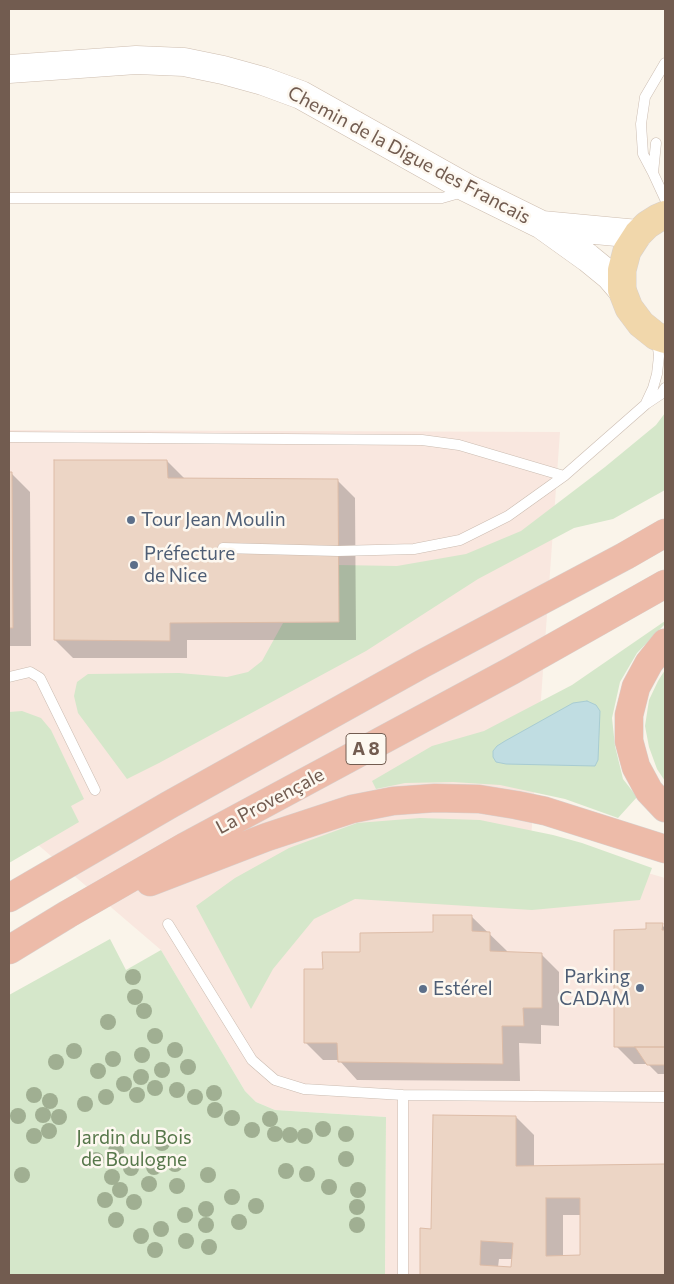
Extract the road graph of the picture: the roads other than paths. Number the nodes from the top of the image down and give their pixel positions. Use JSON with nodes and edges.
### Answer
{"nodes":[{"id":1,"x":665,"y":63,"type":"edge"},
{"id":2,"x":9,"y":69,"type":"edge"},
{"id":3,"x":656,"y":143,"type":"dead end"},
{"id":4,"x":653,"y":173,"type":"junction"},
{"id":5,"x":467,"y":188,"type":"junction"},
{"id":6,"x":9,"y":198,"type":"edge"},
{"id":7,"x":665,"y":199,"type":"edge"},
{"id":8,"x":665,"y":215,"type":"edge"},
{"id":9,"x":542,"y":225,"type":"junction"},
{"id":10,"x":638,"y":234,"type":"junction"},
{"id":11,"x":622,"y":290,"type":"junction"},
{"id":12,"x":661,"y":338,"type":"edge"},
{"id":13,"x":665,"y":388,"type":"edge"},
{"id":14,"x":646,"y":404,"type":"junction"},
{"id":15,"x":9,"y":437,"type":"edge"},
{"id":16,"x":564,"y":476,"type":"junction"},
{"id":17,"x":665,"y":534,"type":"edge"},
{"id":18,"x":223,"y":548,"type":"dead end"},
{"id":19,"x":665,"y":584,"type":"edge"},
{"id":20,"x":665,"y":643,"type":"edge"},
{"id":21,"x":9,"y":677,"type":"edge"},
{"id":22,"x":95,"y":790,"type":"dead end"},
{"id":23,"x":665,"y":808,"type":"edge"},
{"id":24,"x":665,"y":849,"type":"edge"},
{"id":25,"x":9,"y":898,"type":"edge"},
{"id":26,"x":68,"y":914,"type":"junction"},
{"id":27,"x":168,"y":924,"type":"dead end"},
{"id":28,"x":9,"y":950,"type":"edge"},
{"id":29,"x":403,"y":1095,"type":"junction"},
{"id":30,"x":665,"y":1097,"type":"edge"},
{"id":31,"x":403,"y":1275,"type":"edge"}],
"edges":[{"from":1,"to":4,"type":"lane"},
{"from":2,"to":5,"type":"main road","name":"Chemin de la Digue des Francais"},
{"from":3,"to":4,"type":"lane"},
{"from":4,"to":7,"type":"lane"},
{"from":5,"to":6,"type":"lane"},
{"from":5,"to":9,"type":"main road","name":"Chemin de la Digue des Francais"},
{"from":8,"to":10,"type":"main road"},
{"from":9,"to":10,"type":"main road"},
{"from":9,"to":11,"type":"main road"},
{"from":10,"to":11,"type":"main road"},
{"from":11,"to":12,"type":"main road"},
{"from":12,"to":14,"type":"lane"},
{"from":13,"to":14,"type":"lane"},
{"from":14,"to":16,"type":"lane"},
{"from":15,"to":16,"type":"lane"},
{"from":16,"to":18,"type":"lane"},
{"from":17,"to":25,"type":"highway","number":"A 8"},
{"from":19,"to":26,"type":"highway","name":"La Provençale","number":"A 8"},
{"from":20,"to":23,"type":"highway"},
{"from":21,"to":22,"type":"lane"},
{"from":24,"to":26,"type":"highway"},
{"from":26,"to":28,"type":"highway","name":"La Provençale","number":"A 8"},
{"from":27,"to":29,"type":"lane"},
{"from":29,"to":30,"type":"lane"},
{"from":29,"to":31,"type":"lane"}]}
